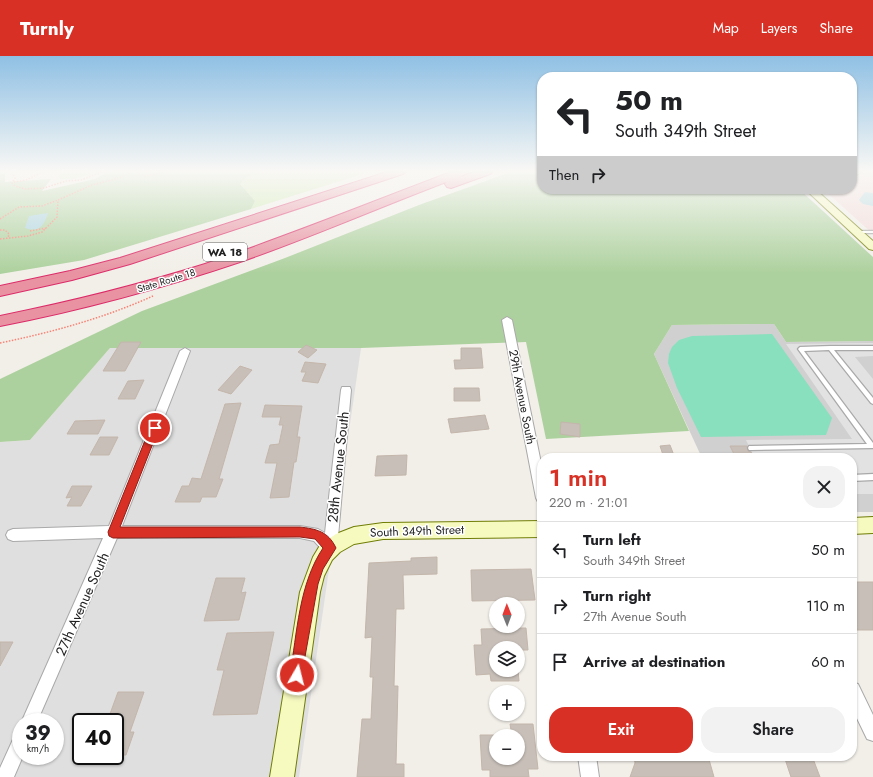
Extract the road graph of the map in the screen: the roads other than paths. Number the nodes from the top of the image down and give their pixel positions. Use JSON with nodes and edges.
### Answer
{"nodes":[{"id":1,"x":295,"y":206,"type":"edge"},
{"id":2,"x":353,"y":206,"type":"edge"},
{"id":3,"x":375,"y":206,"type":"edge"},
{"id":4,"x":391,"y":206,"type":"edge"},
{"id":5,"x":828,"y":206,"type":"edge"},
{"id":6,"x":857,"y":232,"type":"junction"},
{"id":7,"x":873,"y":232,"type":"edge"},
{"id":8,"x":292,"y":238,"type":"junction"},
{"id":9,"x":873,"y":247,"type":"edge"},
{"id":10,"x":0,"y":291,"type":"edge"},
{"id":11,"x":54,"y":310,"type":"junction"},
{"id":12,"x":0,"y":311,"type":"edge"},
{"id":13,"x":507,"y":320,"type":"dead end"},
{"id":14,"x":0,"y":321,"type":"edge"},
{"id":15,"x":0,"y":324,"type":"edge"},
{"id":16,"x":830,"y":348,"type":"junction"},
{"id":17,"x":873,"y":348,"type":"edge"},
{"id":18,"x":185,"y":351,"type":"dead end"},
{"id":19,"x":346,"y":390,"type":"dead end"},
{"id":20,"x":873,"y":402,"type":"edge"},
{"id":21,"x":872,"y":446,"type":"edge"},
{"id":22,"x":751,"y":448,"type":"dead end"},
{"id":23,"x":537,"y":473,"type":"edge"},
{"id":24,"x":873,"y":477,"type":"edge"},
{"id":25,"x":857,"y":478,"type":"edge"},
{"id":26,"x":857,"y":526,"type":"edge"},
{"id":27,"x":873,"y":526,"type":"edge"},
{"id":28,"x":537,"y":529,"type":"edge"},
{"id":29,"x":113,"y":532,"type":"junction"},
{"id":30,"x":14,"y":535,"type":"dead end"},
{"id":31,"x":330,"y":548,"type":"junction"},
{"id":32,"x":857,"y":700,"type":"edge"},
{"id":33,"x":33,"y":713,"type":"edge"},
{"id":34,"x":873,"y":733,"type":"edge"},
{"id":35,"x":12,"y":761,"type":"edge"},
{"id":36,"x":588,"y":761,"type":"edge"},
{"id":37,"x":5,"y":777,"type":"edge"},
{"id":38,"x":282,"y":777,"type":"edge"},
{"id":39,"x":590,"y":777,"type":"edge"}],
"edges":[{"from":1,"to":10,"type":"highway"},
{"from":2,"to":12,"type":"highway","name":"State Route 18","number":"WA 18"},
{"from":3,"to":8,"type":"highway","name":"State Route 18","number":"WA 18"},
{"from":4,"to":8,"type":"highway"},
{"from":5,"to":6,"type":"street"},
{"from":6,"to":7,"type":"lane"},
{"from":6,"to":9,"type":"street"},
{"from":8,"to":11,"type":"highway","name":"State Route 18","number":"WA 18"},
{"from":11,"to":14,"type":"highway","name":"State Route 18","number":"WA 18"},
{"from":11,"to":15,"type":"highway"},
{"from":13,"to":23,"type":"street","name":"29th Avenue South"},
{"from":16,"to":17,"type":"lane"},
{"from":16,"to":20,"type":"lane"},
{"from":16,"to":21,"type":"lane"},
{"from":18,"to":29,"type":"street","name":"27th Avenue South"},
{"from":19,"to":31,"type":"street","name":"28th Avenue South"},
{"from":21,"to":22,"type":"lane"},
{"from":24,"to":25,"type":"lane"},
{"from":26,"to":27,"type":"street"},
{"from":28,"to":31,"type":"street","name":"South 349th Street"},
{"from":29,"to":30,"type":"street"},
{"from":29,"to":31,"type":"street"},
{"from":29,"to":33,"type":"street","name":"27th Avenue South"},
{"from":31,"to":38,"type":"street","name":"28th Avenue South"},
{"from":32,"to":34,"type":"street"},
{"from":35,"to":37,"type":"street"},
{"from":36,"to":39,"type":"street"}]}
